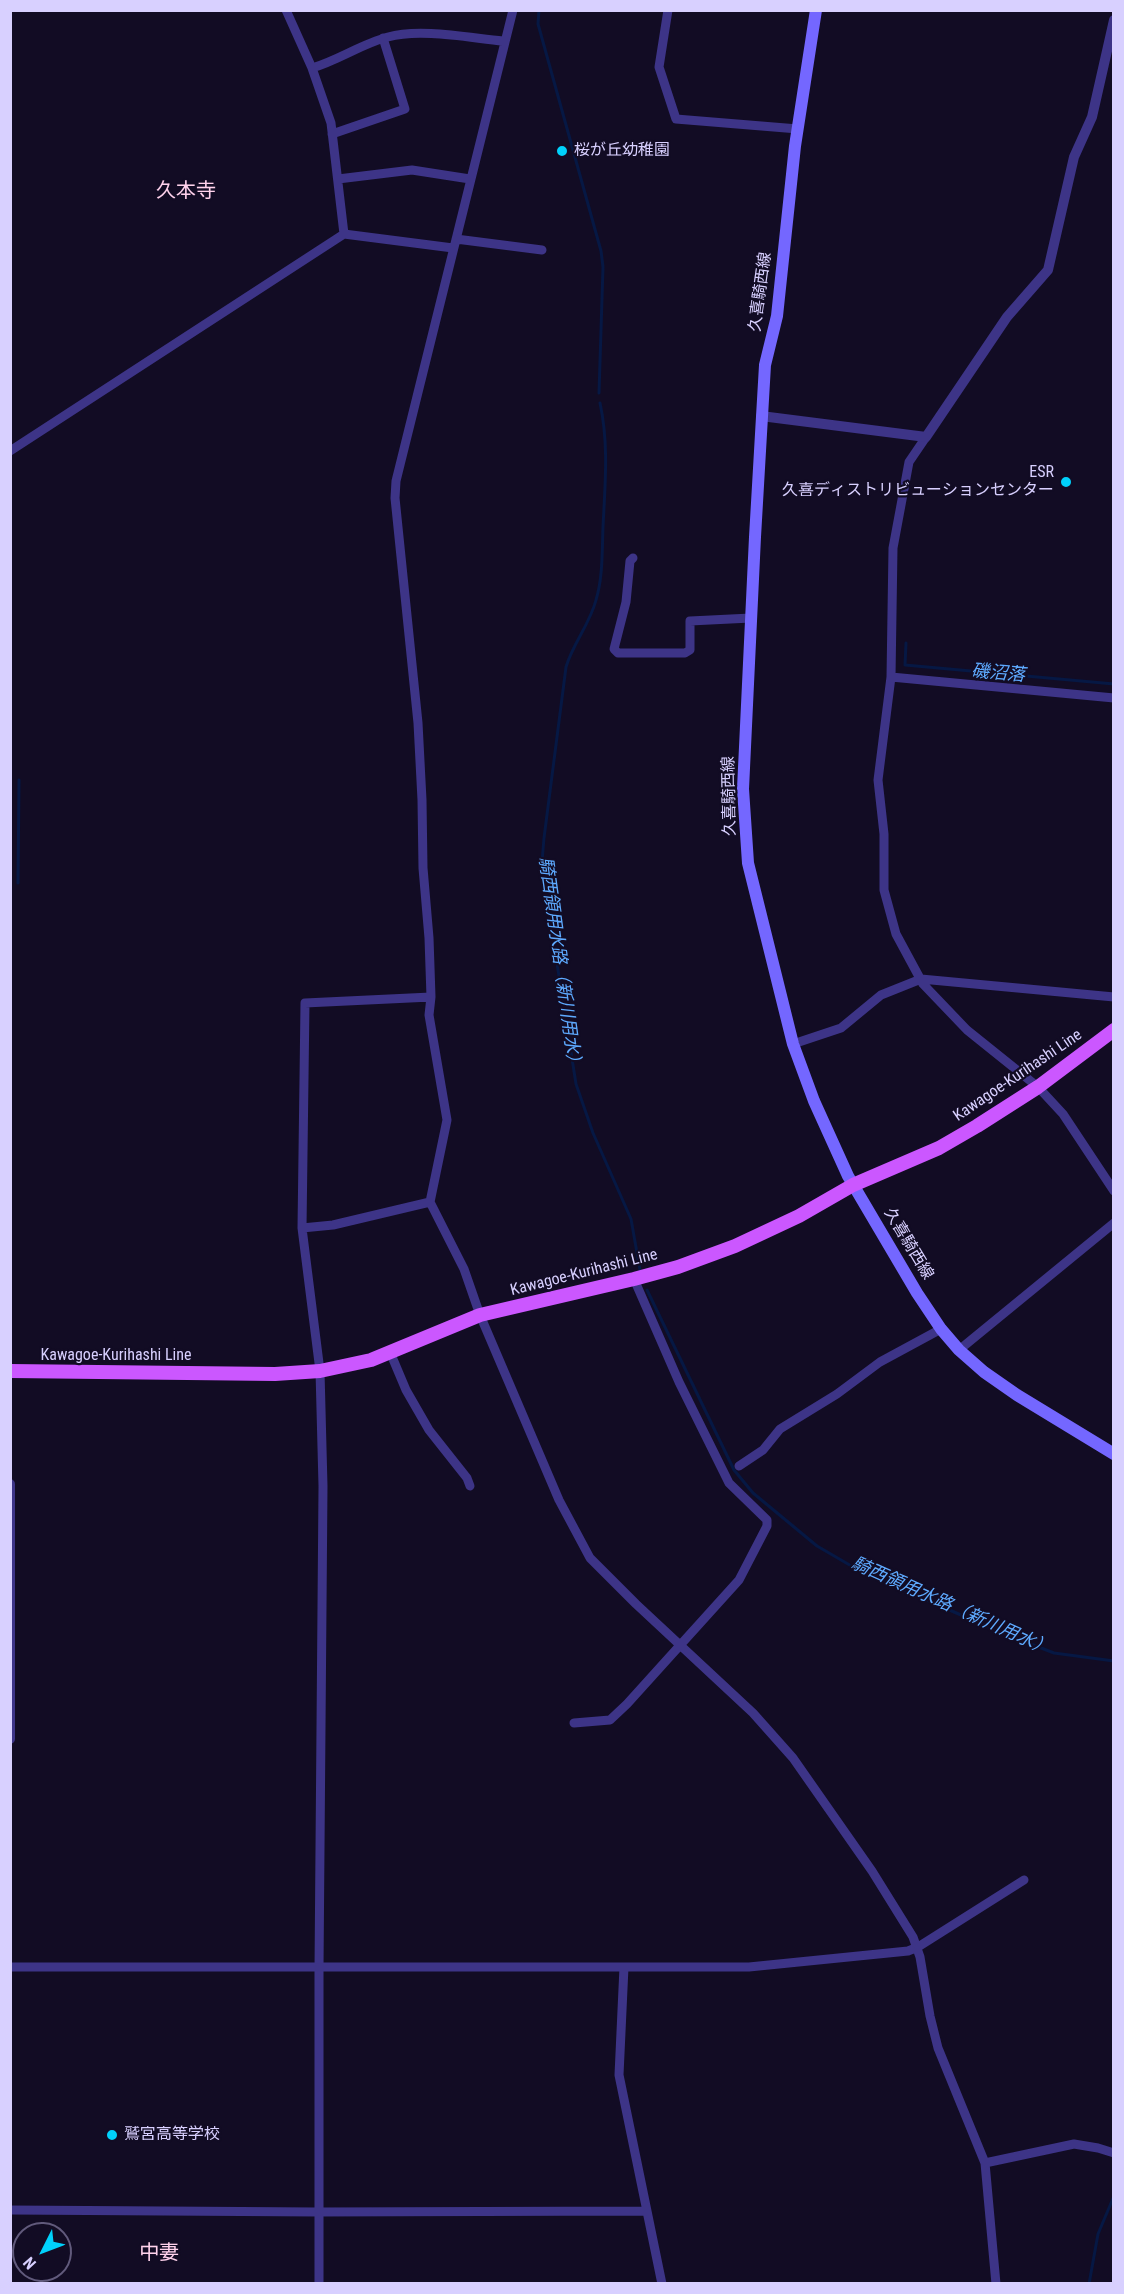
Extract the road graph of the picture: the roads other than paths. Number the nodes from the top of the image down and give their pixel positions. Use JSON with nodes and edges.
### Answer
{"nodes":[{"id":1,"x":286,"y":10,"type":"edge"},
{"id":2,"x":513,"y":10,"type":"edge"},
{"id":3,"x":668,"y":10,"type":"edge"},
{"id":4,"x":816,"y":10,"type":"edge"},
{"id":5,"x":1113,"y":20,"type":"edge"},
{"id":6,"x":383,"y":38,"type":"junction"},
{"id":7,"x":503,"y":41,"type":"junction"},
{"id":8,"x":312,"y":68,"type":"junction"},
{"id":9,"x":798,"y":129,"type":"junction"},
{"id":10,"x":332,"y":134,"type":"junction"},
{"id":11,"x":338,"y":179,"type":"junction"},
{"id":12,"x":470,"y":179,"type":"junction"},
{"id":13,"x":344,"y":234,"type":"junction"},
{"id":14,"x":454,"y":243,"type":"junction"},
{"id":15,"x":542,"y":250,"type":"dead end"},
{"id":16,"x":761,"y":416,"type":"junction"},
{"id":17,"x":926,"y":437,"type":"junction"},
{"id":18,"x":10,"y":451,"type":"edge"},
{"id":19,"x":633,"y":558,"type":"dead end"},
{"id":20,"x":751,"y":618,"type":"junction"},
{"id":21,"x":891,"y":677,"type":"junction"},
{"id":22,"x":1113,"y":698,"type":"edge"},
{"id":23,"x":921,"y":979,"type":"junction"},
{"id":24,"x":431,"y":997,"type":"junction"},
{"id":25,"x":1113,"y":997,"type":"edge"},
{"id":26,"x":1113,"y":1030,"type":"edge"},
{"id":27,"x":793,"y":1044,"type":"junction"},
{"id":28,"x":1038,"y":1087,"type":"junction"},
{"id":29,"x":854,"y":1185,"type":"junction"},
{"id":30,"x":1113,"y":1191,"type":"edge"},
{"id":31,"x":430,"y":1202,"type":"junction"},
{"id":32,"x":1113,"y":1223,"type":"edge"},
{"id":33,"x":302,"y":1228,"type":"junction"},
{"id":34,"x":634,"y":1279,"type":"junction"},
{"id":35,"x":480,"y":1315,"type":"junction"},
{"id":36,"x":941,"y":1329,"type":"junction"},
{"id":37,"x":959,"y":1350,"type":"junction"},
{"id":38,"x":390,"y":1352,"type":"junction"},
{"id":39,"x":10,"y":1371,"type":"edge"},
{"id":40,"x":320,"y":1371,"type":"junction"},
{"id":41,"x":1113,"y":1454,"type":"edge"},
{"id":42,"x":739,"y":1466,"type":"dead end"},
{"id":43,"x":10,"y":1484,"type":"edge"},
{"id":44,"x":470,"y":1486,"type":"dead end"},
{"id":45,"x":680,"y":1644,"type":"junction"},
{"id":46,"x":11,"y":1720,"type":"edge"},
{"id":47,"x":574,"y":1723,"type":"dead end"},
{"id":48,"x":10,"y":1739,"type":"edge"},
{"id":49,"x":1024,"y":1880,"type":"dead end"},
{"id":50,"x":918,"y":1947,"type":"junction"},
{"id":51,"x":10,"y":1967,"type":"edge"},
{"id":52,"x":624,"y":1967,"type":"junction"},
{"id":53,"x":319,"y":1968,"type":"junction"},
{"id":54,"x":1113,"y":2153,"type":"edge"},
{"id":55,"x":985,"y":2163,"type":"junction"},
{"id":56,"x":10,"y":2210,"type":"edge"},
{"id":57,"x":646,"y":2211,"type":"junction"},
{"id":58,"x":318,"y":2212,"type":"junction"},
{"id":59,"x":320,"y":2283,"type":"edge"},
{"id":60,"x":662,"y":2283,"type":"edge"},
{"id":61,"x":996,"y":2283,"type":"edge"}],
"edges":[{"from":1,"to":8,"type":"street"},
{"from":2,"to":7,"type":"street"},
{"from":3,"to":9,"type":"street"},
{"from":4,"to":9,"type":"main road","name":"久喜騎西線"},
{"from":5,"to":17,"type":"street"},
{"from":6,"to":7,"type":"street"},
{"from":6,"to":8,"type":"street"},
{"from":6,"to":10,"type":"street"},
{"from":7,"to":12,"type":"street"},
{"from":8,"to":10,"type":"street"},
{"from":9,"to":16,"type":"main road","name":"久喜騎西線"},
{"from":10,"to":11,"type":"street"},
{"from":11,"to":12,"type":"street"},
{"from":11,"to":13,"type":"street"},
{"from":12,"to":14,"type":"street"},
{"from":13,"to":14,"type":"street"},
{"from":13,"to":18,"type":"street"},
{"from":14,"to":15,"type":"street"},
{"from":14,"to":24,"type":"street"},
{"from":16,"to":17,"type":"street"},
{"from":16,"to":20,"type":"main road","name":"久喜騎西線"},
{"from":17,"to":21,"type":"street"},
{"from":19,"to":20,"type":"street"},
{"from":20,"to":27,"type":"main road","name":"久喜騎西線"},
{"from":21,"to":22,"type":"street"},
{"from":21,"to":23,"type":"street"},
{"from":23,"to":25,"type":"street"},
{"from":23,"to":27,"type":"street"},
{"from":23,"to":28,"type":"street"},
{"from":24,"to":31,"type":"street"},
{"from":24,"to":33,"type":"street"},
{"from":26,"to":28,"type":"main road","name":"Kawagoe-Kurihashi Line"},
{"from":27,"to":29,"type":"main road","name":"久喜騎西線"},
{"from":28,"to":29,"type":"main road","name":"Kawagoe-Kurihashi Line"},
{"from":28,"to":30,"type":"street"},
{"from":29,"to":34,"type":"main road","name":"Kawagoe-Kurihashi Line"},
{"from":29,"to":36,"type":"main road","name":"久喜騎西線"},
{"from":31,"to":33,"type":"street"},
{"from":31,"to":35,"type":"street"},
{"from":32,"to":37,"type":"street"},
{"from":33,"to":40,"type":"street"},
{"from":34,"to":35,"type":"main road","name":"Kawagoe-Kurihashi Line"},
{"from":34,"to":45,"type":"street"},
{"from":35,"to":38,"type":"main road","name":"Kawagoe-Kurihashi Line"},
{"from":35,"to":45,"type":"street"},
{"from":36,"to":37,"type":"main road","name":"久喜騎西線"},
{"from":36,"to":42,"type":"street"},
{"from":37,"to":41,"type":"main road","name":"久喜騎西線"},
{"from":38,"to":40,"type":"main road","name":"Kawagoe-Kurihashi Line"},
{"from":38,"to":44,"type":"street"},
{"from":39,"to":40,"type":"main road","name":"Kawagoe-Kurihashi Line"},
{"from":40,"to":53,"type":"street"},
{"from":43,"to":46,"type":"street"},
{"from":45,"to":47,"type":"street"},
{"from":45,"to":50,"type":"street"},
{"from":46,"to":48,"type":"street"},
{"from":49,"to":50,"type":"street"},
{"from":50,"to":52,"type":"street"},
{"from":50,"to":55,"type":"street"},
{"from":51,"to":53,"type":"street"},
{"from":52,"to":53,"type":"street"},
{"from":52,"to":57,"type":"street"},
{"from":53,"to":58,"type":"street"},
{"from":54,"to":55,"type":"street"},
{"from":55,"to":61,"type":"street"},
{"from":56,"to":58,"type":"street"},
{"from":57,"to":58,"type":"street"},
{"from":57,"to":60,"type":"street"},
{"from":58,"to":59,"type":"street"}]}
